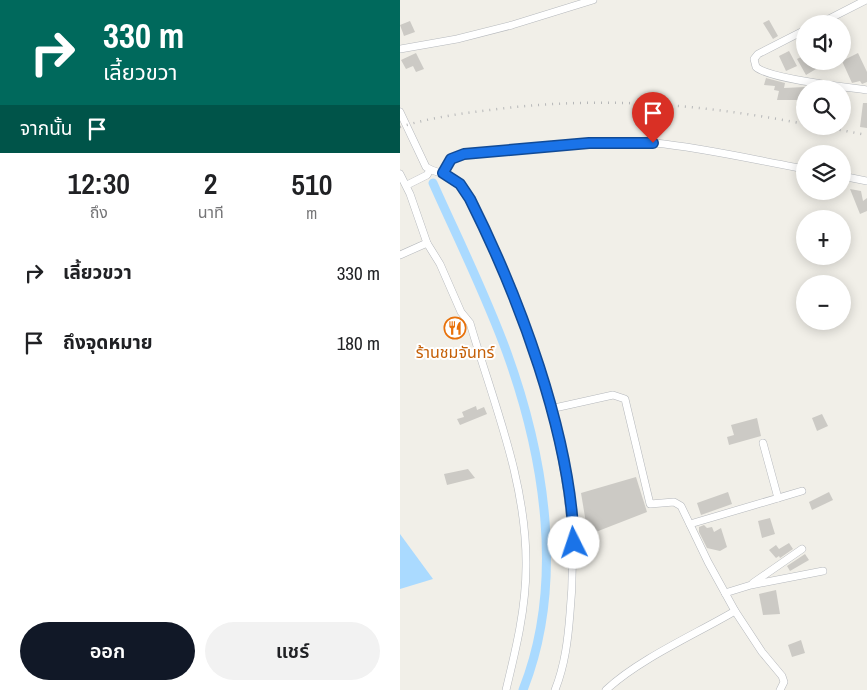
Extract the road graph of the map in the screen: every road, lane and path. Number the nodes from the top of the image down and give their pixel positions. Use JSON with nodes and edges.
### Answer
{"nodes":[{"id":1,"x":593,"y":0,"type":"edge"},
{"id":2,"x":866,"y":1,"type":"edge"},
{"id":3,"x":837,"y":15,"type":"edge"},
{"id":4,"x":796,"y":35,"type":"edge"},
{"id":5,"x":400,"y":49,"type":"edge"},
{"id":6,"x":867,"y":90,"type":"edge"},
{"id":7,"x":400,"y":112,"type":"edge"},
{"id":8,"x":796,"y":168,"type":"edge"},
{"id":9,"x":430,"y":170,"type":"junction"},
{"id":10,"x":443,"y":173,"type":"junction"},
{"id":11,"x":400,"y":174,"type":"edge"},
{"id":12,"x":851,"y":178,"type":"edge"},
{"id":13,"x":867,"y":181,"type":"edge"},
{"id":14,"x":406,"y":185,"type":"junction"},
{"id":15,"x":427,"y":243,"type":"junction"},
{"id":16,"x":400,"y":255,"type":"edge"},
{"id":17,"x":550,"y":409,"type":"junction"},
{"id":18,"x":763,"y":443,"type":"dead end"},
{"id":19,"x":802,"y":491,"type":"dead end"},
{"id":20,"x":778,"y":498,"type":"junction"},
{"id":21,"x":690,"y":524,"type":"junction"},
{"id":22,"x":802,"y":549,"type":"dead end"},
{"id":23,"x":823,"y":571,"type":"dead end"},
{"id":24,"x":751,"y":585,"type":"junction"},
{"id":25,"x":724,"y":593,"type":"junction"},
{"id":26,"x":735,"y":611,"type":"junction"},
{"id":27,"x":506,"y":690,"type":"edge"},
{"id":28,"x":555,"y":690,"type":"edge"},
{"id":29,"x":606,"y":690,"type":"edge"},
{"id":30,"x":780,"y":690,"type":"edge"}],
"edges":[{"from":1,"to":5,"type":"street"},
{"from":2,"to":3,"type":"street"},
{"from":4,"to":6,"type":"street"},
{"from":7,"to":9,"type":"street"},
{"from":8,"to":10,"type":"street"},
{"from":9,"to":10,"type":"street"},
{"from":9,"to":14,"type":"street"},
{"from":10,"to":17,"type":"street"},
{"from":11,"to":14,"type":"street"},
{"from":12,"to":13,"type":"street"},
{"from":14,"to":15,"type":"street"},
{"from":15,"to":16,"type":"street"},
{"from":15,"to":27,"type":"street"},
{"from":17,"to":21,"type":"street"},
{"from":17,"to":28,"type":"street"},
{"from":18,"to":20,"type":"street"},
{"from":19,"to":20,"type":"street"},
{"from":20,"to":21,"type":"street"},
{"from":21,"to":25,"type":"street"},
{"from":22,"to":24,"type":"street"},
{"from":23,"to":24,"type":"street"},
{"from":24,"to":25,"type":"street"},
{"from":25,"to":26,"type":"street"},
{"from":26,"to":29,"type":"street"},
{"from":26,"to":30,"type":"street"}]}
